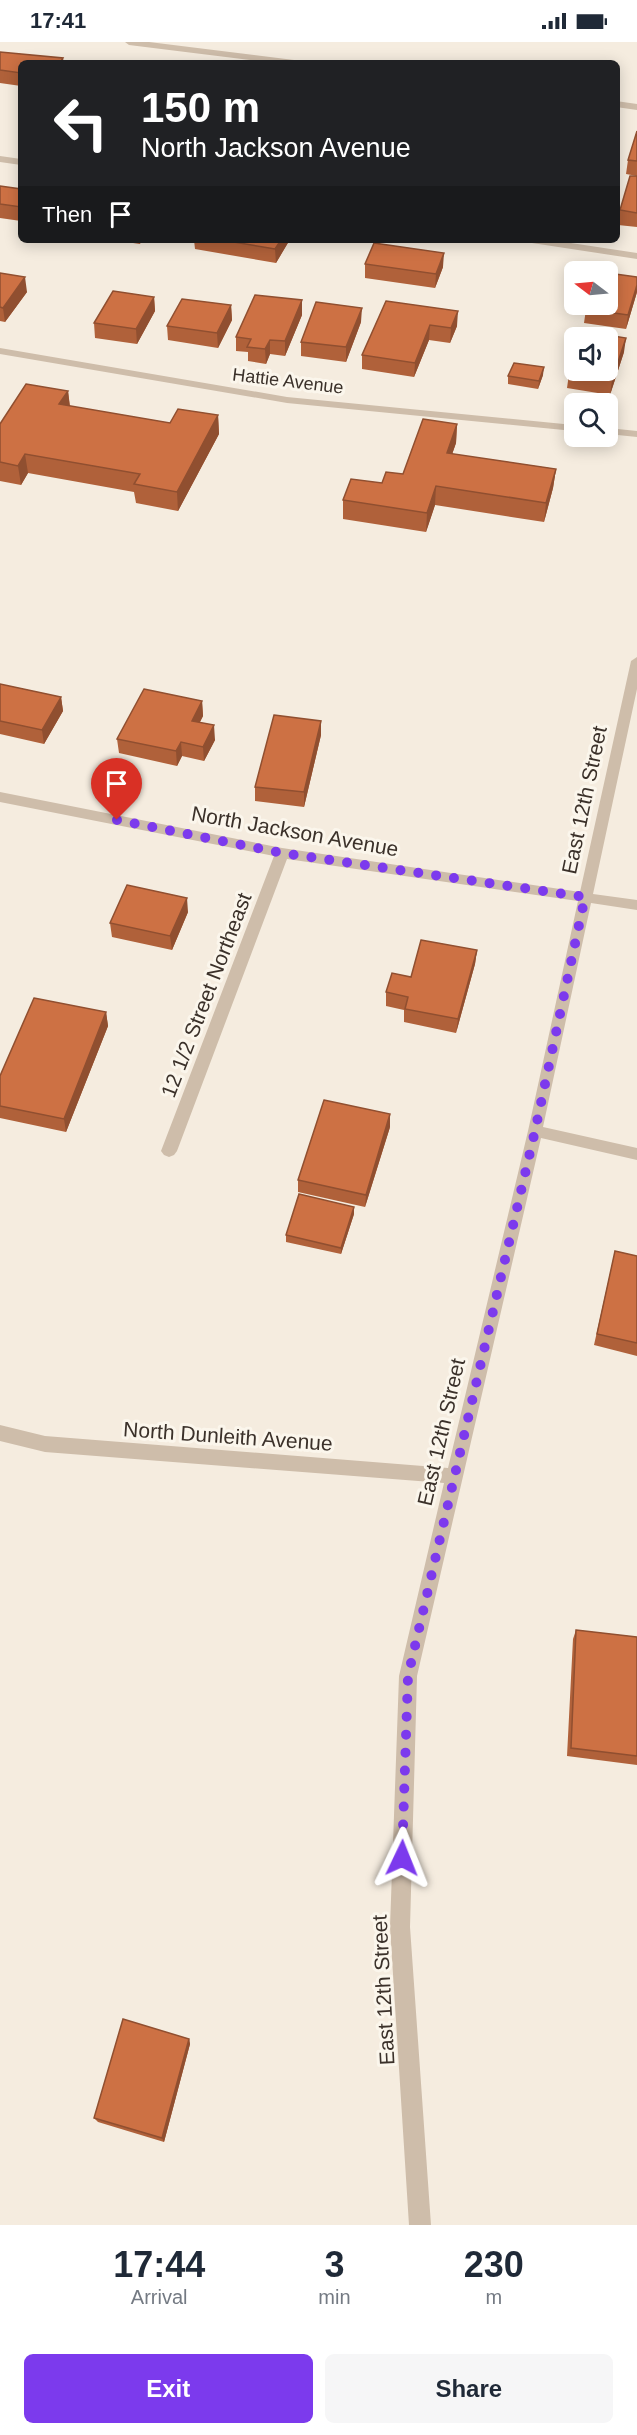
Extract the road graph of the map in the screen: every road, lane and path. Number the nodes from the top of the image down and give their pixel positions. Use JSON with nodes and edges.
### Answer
{"nodes":[{"id":1,"x":129,"y":42,"type":"edge"},
{"id":2,"x":270,"y":60,"type":"edge"},
{"id":3,"x":620,"y":105,"type":"edge"},
{"id":4,"x":637,"y":107,"type":"edge"},
{"id":5,"x":0,"y":159,"type":"edge"},
{"id":6,"x":18,"y":162,"type":"edge"},
{"id":7,"x":552,"y":243,"type":"edge"},
{"id":8,"x":637,"y":256,"type":"edge"},
{"id":9,"x":0,"y":351,"type":"edge"},
{"id":10,"x":564,"y":427,"type":"edge"},
{"id":11,"x":618,"y":432,"type":"edge"},
{"id":12,"x":637,"y":434,"type":"edge"},
{"id":13,"x":637,"y":664,"type":"edge"},
{"id":14,"x":0,"y":797,"type":"edge"},
{"id":15,"x":282,"y":853,"type":"junction"},
{"id":16,"x":585,"y":897,"type":"junction"},
{"id":17,"x":637,"y":905,"type":"edge"},
{"id":18,"x":535,"y":1131,"type":"junction"},
{"id":19,"x":169,"y":1151,"type":"dead end"},
{"id":20,"x":637,"y":1154,"type":"edge"},
{"id":21,"x":0,"y":1433,"type":"edge"},
{"id":22,"x":454,"y":1476,"type":"junction"},
{"id":23,"x":420,"y":2225,"type":"edge"}],
"edges":[{"from":1,"to":2,"type":"street"},
{"from":3,"to":4,"type":"street"},
{"from":5,"to":6,"type":"street"},
{"from":7,"to":8,"type":"street"},
{"from":9,"to":10,"type":"street","name":"Hattie Avenue"},
{"from":11,"to":12,"type":"street"},
{"from":13,"to":16,"type":"street","name":"East 12th Street"},
{"from":14,"to":15,"type":"street","name":"North Jackson Avenue"},
{"from":15,"to":16,"type":"street","name":"North Jackson Avenue"},
{"from":15,"to":19,"type":"street","name":"12 1/2 Street Northeast"},
{"from":16,"to":17,"type":"street","name":"North Jackson Avenue"},
{"from":16,"to":18,"type":"street","name":"East 12th Street"},
{"from":18,"to":20,"type":"street"},
{"from":18,"to":22,"type":"street","name":"East 12th Street"},
{"from":21,"to":22,"type":"street","name":"North Dunleith Avenue"},
{"from":22,"to":23,"type":"street","name":"East 12th Street"}]}
